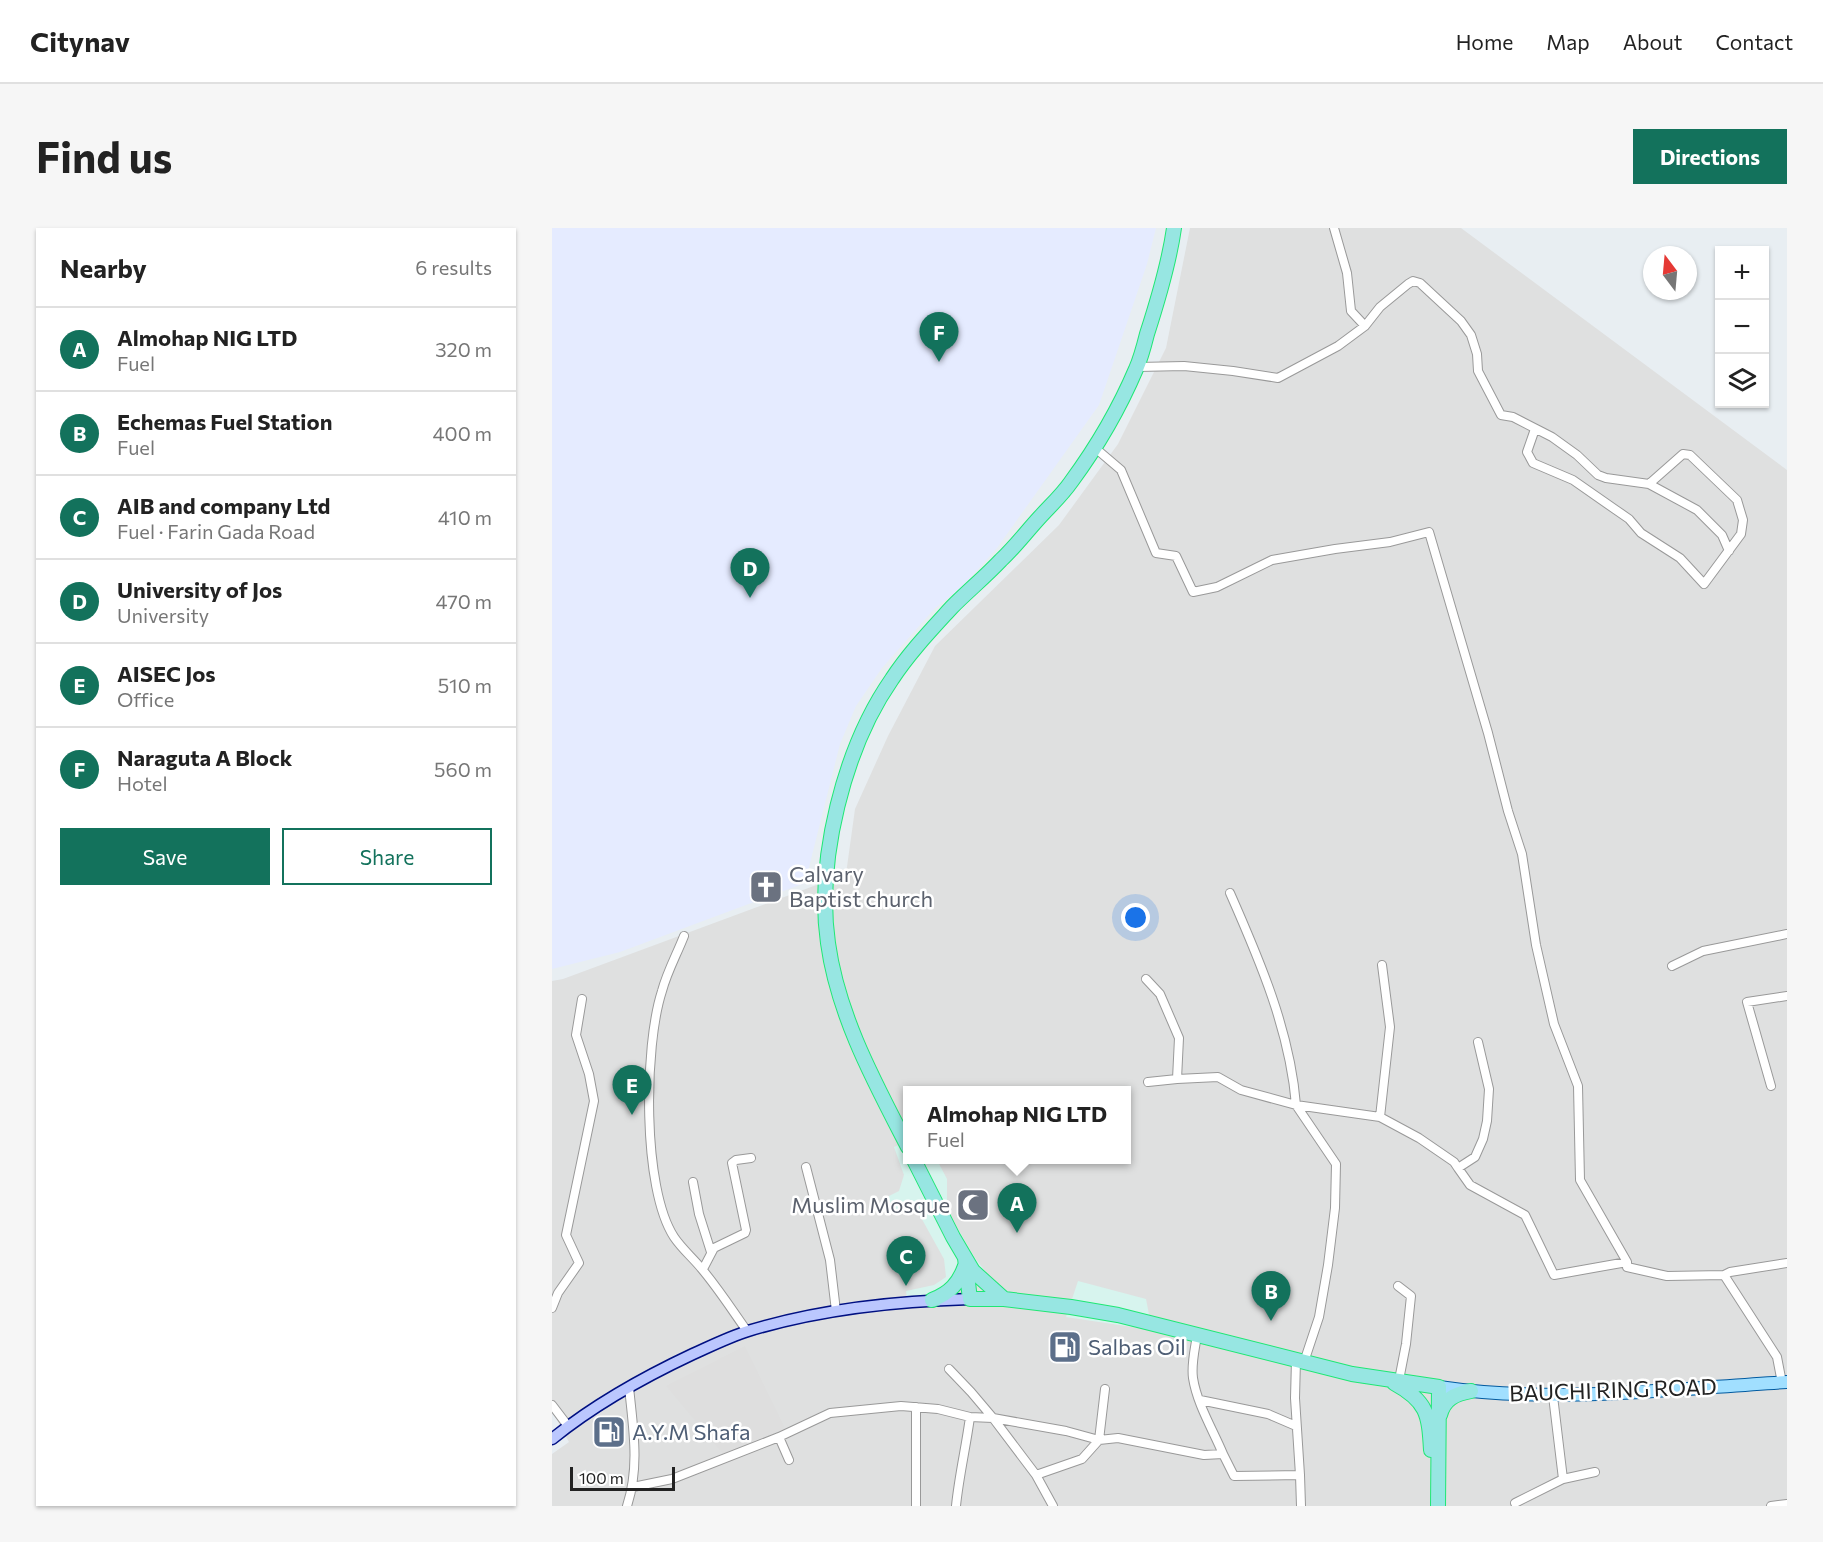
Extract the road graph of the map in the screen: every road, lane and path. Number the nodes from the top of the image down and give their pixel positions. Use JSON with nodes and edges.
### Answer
{"nodes":[{"id":1,"x":1174,"y":228,"type":"edge"},
{"id":2,"x":1334,"y":228,"type":"edge"},
{"id":3,"x":1365,"y":326,"type":"junction"},
{"id":4,"x":1138,"y":367,"type":"junction"},
{"id":5,"x":1535,"y":429,"type":"junction"},
{"id":6,"x":1094,"y":447,"type":"junction"},
{"id":7,"x":1649,"y":484,"type":"junction"},
{"id":8,"x":1728,"y":551,"type":"junction"},
{"id":9,"x":1230,"y":893,"type":"dead end"},
{"id":10,"x":1787,"y":934,"type":"edge"},
{"id":11,"x":684,"y":936,"type":"dead end"},
{"id":12,"x":1382,"y":964,"type":"dead end"},
{"id":13,"x":1672,"y":966,"type":"dead end"},
{"id":14,"x":1146,"y":979,"type":"dead end"},
{"id":15,"x":1787,"y":996,"type":"edge"},
{"id":16,"x":582,"y":999,"type":"dead end"},
{"id":17,"x":1478,"y":1042,"type":"dead end"},
{"id":18,"x":1177,"y":1078,"type":"junction"},
{"id":19,"x":1148,"y":1082,"type":"dead end"},
{"id":20,"x":1771,"y":1086,"type":"dead end"},
{"id":21,"x":1296,"y":1105,"type":"junction"},
{"id":22,"x":1380,"y":1117,"type":"junction"},
{"id":23,"x":903,"y":1137,"type":"edge"},
{"id":24,"x":751,"y":1158,"type":"dead end"},
{"id":25,"x":916,"y":1164,"type":"edge"},
{"id":26,"x":806,"y":1167,"type":"dead end"},
{"id":27,"x":1458,"y":1168,"type":"junction"},
{"id":28,"x":693,"y":1182,"type":"dead end"},
{"id":29,"x":711,"y":1252,"type":"junction"},
{"id":30,"x":1627,"y":1262,"type":"junction"},
{"id":31,"x":1787,"y":1263,"type":"edge"},
{"id":32,"x":968,"y":1265,"type":"junction"},
{"id":33,"x":703,"y":1269,"type":"junction"},
{"id":34,"x":1724,"y":1275,"type":"junction"},
{"id":35,"x":1398,"y":1286,"type":"dead end"},
{"id":36,"x":975,"y":1298,"type":"junction"},
{"id":37,"x":1004,"y":1299,"type":"junction"},
{"id":38,"x":932,"y":1300,"type":"junction"},
{"id":39,"x":552,"y":1308,"type":"edge"},
{"id":40,"x":836,"y":1311,"type":"junction"},
{"id":41,"x":747,"y":1331,"type":"junction"},
{"id":42,"x":1197,"y":1335,"type":"junction"},
{"id":43,"x":1300,"y":1361,"type":"junction"},
{"id":44,"x":949,"y":1368,"type":"dead end"},
{"id":45,"x":1384,"y":1378,"type":"junction"},
{"id":46,"x":1400,"y":1380,"type":"junction"},
{"id":47,"x":1785,"y":1383,"type":"edge"},
{"id":48,"x":629,"y":1387,"type":"junction"},
{"id":49,"x":1439,"y":1387,"type":"junction"},
{"id":50,"x":1105,"y":1389,"type":"dead end"},
{"id":51,"x":1471,"y":1391,"type":"junction"},
{"id":52,"x":1552,"y":1396,"type":"junction"},
{"id":53,"x":1200,"y":1400,"type":"junction"},
{"id":54,"x":552,"y":1405,"type":"edge"},
{"id":55,"x":916,"y":1407,"type":"junction"},
{"id":56,"x":970,"y":1417,"type":"junction"},
{"id":57,"x":1439,"y":1417,"type":"junction"},
{"id":58,"x":993,"y":1418,"type":"junction"},
{"id":59,"x":568,"y":1426,"type":"junction"},
{"id":60,"x":1296,"y":1426,"type":"junction"},
{"id":61,"x":779,"y":1437,"type":"junction"},
{"id":62,"x":552,"y":1439,"type":"edge"},
{"id":63,"x":1099,"y":1440,"type":"junction"},
{"id":64,"x":1223,"y":1454,"type":"junction"},
{"id":65,"x":789,"y":1460,"type":"dead end"},
{"id":66,"x":1595,"y":1472,"type":"dead end"},
{"id":67,"x":1036,"y":1475,"type":"junction"},
{"id":68,"x":1300,"y":1475,"type":"junction"},
{"id":69,"x":1563,"y":1479,"type":"junction"},
{"id":70,"x":633,"y":1487,"type":"junction"},
{"id":71,"x":1515,"y":1503,"type":"dead end"},
{"id":72,"x":1787,"y":1504,"type":"edge"},
{"id":73,"x":627,"y":1506,"type":"edge"},
{"id":74,"x":916,"y":1506,"type":"edge"},
{"id":75,"x":956,"y":1506,"type":"edge"},
{"id":76,"x":1053,"y":1506,"type":"edge"},
{"id":77,"x":1301,"y":1506,"type":"edge"},
{"id":78,"x":1430,"y":1506,"type":"edge"},
{"id":79,"x":1438,"y":1506,"type":"edge"},
{"id":80,"x":1770,"y":1506,"type":"edge"}],
"edges":[{"from":1,"to":4,"type":"highway"},
{"from":2,"to":3,"type":"street"},
{"from":3,"to":4,"type":"street"},
{"from":3,"to":5,"type":"street"},
{"from":4,"to":6,"type":"highway"},
{"from":5,"to":7,"type":"street"},
{"from":5,"to":8,"type":"street"},
{"from":6,"to":23,"type":"highway"},
{"from":6,"to":30,"type":"street"},
{"from":7,"to":8,"type":"street"},
{"from":7,"to":8,"type":"street"},
{"from":9,"to":21,"type":"street"},
{"from":10,"to":13,"type":"street"},
{"from":11,"to":33,"type":"street"},
{"from":12,"to":22,"type":"street"},
{"from":14,"to":18,"type":"street"},
{"from":15,"to":20,"type":"street"},
{"from":16,"to":39,"type":"street"},
{"from":17,"to":27,"type":"street"},
{"from":18,"to":19,"type":"street"},
{"from":18,"to":21,"type":"street"},
{"from":21,"to":22,"type":"street"},
{"from":21,"to":43,"type":"street"},
{"from":22,"to":27,"type":"street"},
{"from":24,"to":29,"type":"street"},
{"from":25,"to":32,"type":"highway"},
{"from":26,"to":40,"type":"street"},
{"from":27,"to":30,"type":"street"},
{"from":28,"to":29,"type":"street"},
{"from":29,"to":33,"type":"street"},
{"from":30,"to":34,"type":"street"},
{"from":31,"to":34,"type":"street"},
{"from":32,"to":36,"type":"highway"},
{"from":32,"to":37,"type":"highway"},
{"from":32,"to":38,"type":"highway"},
{"from":33,"to":41,"type":"street"},
{"from":34,"to":47,"type":"street"},
{"from":35,"to":46,"type":"street"},
{"from":36,"to":37,"type":"highway"},
{"from":36,"to":38,"type":"main road"},
{"from":37,"to":42,"type":"highway"},
{"from":38,"to":40,"type":"main road"},
{"from":40,"to":41,"type":"main road"},
{"from":41,"to":48,"type":"main road"},
{"from":42,"to":43,"type":"highway"},
{"from":42,"to":53,"type":"street"},
{"from":43,"to":45,"type":"highway"},
{"from":43,"to":60,"type":"street"},
{"from":44,"to":58,"type":"street"},
{"from":45,"to":46,"type":"highway"},
{"from":45,"to":78,"type":"highway"},
{"from":46,"to":49,"type":"highway"},
{"from":47,"to":52,"type":"main road","name":"BAUCHI RING ROAD"},
{"from":48,"to":59,"type":"main road"},
{"from":48,"to":70,"type":"street"},
{"from":49,"to":51,"type":"main road","name":"BAUCHI RING ROAD"},
{"from":49,"to":57,"type":"highway"},
{"from":50,"to":63,"type":"street"},
{"from":51,"to":52,"type":"main road","name":"BAUCHI RING ROAD"},
{"from":51,"to":57,"type":"highway"},
{"from":52,"to":69,"type":"street"},
{"from":53,"to":60,"type":"street"},
{"from":53,"to":64,"type":"street"},
{"from":54,"to":59,"type":"street"},
{"from":55,"to":56,"type":"street"},
{"from":55,"to":61,"type":"street"},
{"from":55,"to":74,"type":"street"},
{"from":56,"to":58,"type":"street"},
{"from":56,"to":75,"type":"street"},
{"from":57,"to":79,"type":"highway"},
{"from":58,"to":63,"type":"street"},
{"from":58,"to":67,"type":"street"},
{"from":59,"to":62,"type":"main road"},
{"from":60,"to":68,"type":"street"},
{"from":61,"to":65,"type":"street"},
{"from":61,"to":70,"type":"street"},
{"from":63,"to":64,"type":"street"},
{"from":63,"to":67,"type":"street"},
{"from":64,"to":68,"type":"street"},
{"from":66,"to":69,"type":"street"},
{"from":67,"to":76,"type":"street"},
{"from":68,"to":77,"type":"street"},
{"from":69,"to":71,"type":"street"},
{"from":70,"to":73,"type":"street"},
{"from":72,"to":80,"type":"street"}]}
